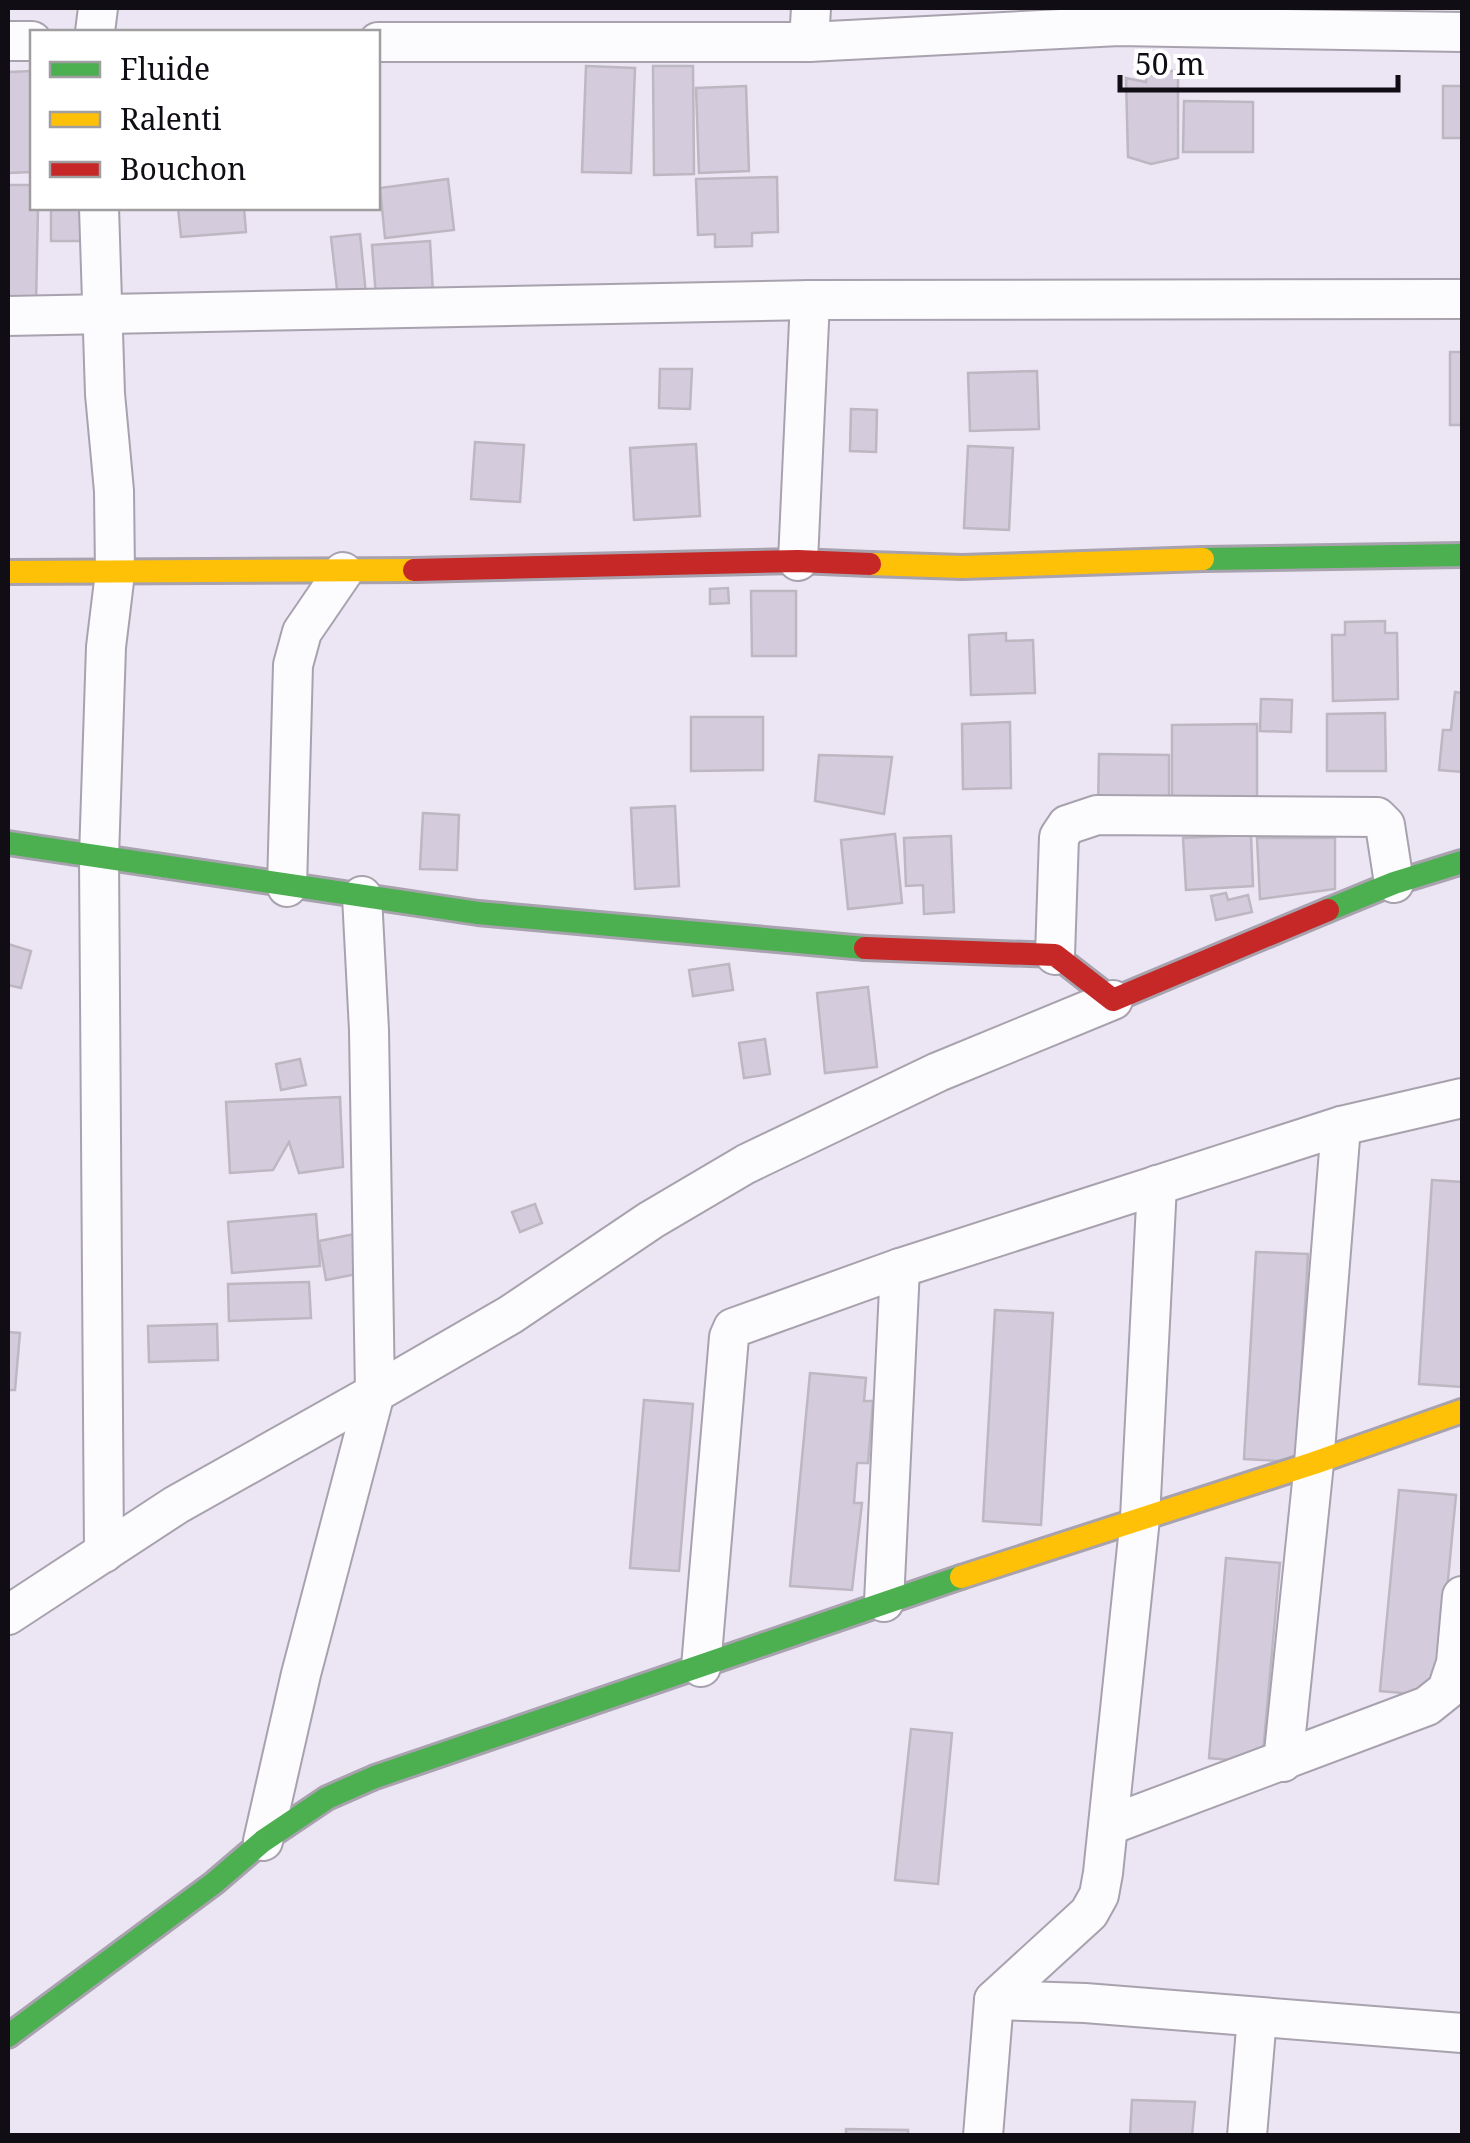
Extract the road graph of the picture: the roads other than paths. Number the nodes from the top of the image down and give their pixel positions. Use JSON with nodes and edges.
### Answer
{"nodes":[{"id":1,"x":810,"y":25,"type":"edge"},
{"id":2,"x":1462,"y":32,"type":"edge"},
{"id":3,"x":380,"y":42,"type":"edge"},
{"id":4,"x":99,"y":210,"type":"edge"},
{"id":5,"x":1462,"y":299,"type":"edge"},
{"id":6,"x":810,"y":300,"type":"junction"},
{"id":7,"x":102,"y":312,"type":"junction"},
{"id":8,"x":8,"y":316,"type":"edge"},
{"id":9,"x":1462,"y":555,"type":"edge"},
{"id":10,"x":798,"y":561,"type":"junction"},
{"id":11,"x":8,"y":572,"type":"edge"},
{"id":12,"x":343,"y":572,"type":"junction"},
{"id":13,"x":115,"y":573,"type":"junction"},
{"id":14,"x":8,"y":843,"type":"edge"},
{"id":15,"x":99,"y":857,"type":"junction"},
{"id":16,"x":1462,"y":862,"type":"edge"},
{"id":17,"x":1394,"y":883,"type":"junction"},
{"id":18,"x":287,"y":887,"type":"junction"},
{"id":19,"x":362,"y":896,"type":"junction"},
{"id":20,"x":1055,"y":955,"type":"junction"},
{"id":21,"x":1114,"y":1000,"type":"junction"},
{"id":22,"x":1462,"y":1098,"type":"edge"},
{"id":23,"x":1341,"y":1126,"type":"junction"},
{"id":24,"x":1157,"y":1185,"type":"junction"},
{"id":25,"x":900,"y":1268,"type":"junction"},
{"id":26,"x":375,"y":1394,"type":"junction"},
{"id":27,"x":1462,"y":1411,"type":"edge"},
{"id":28,"x":1314,"y":1463,"type":"junction"},
{"id":29,"x":1140,"y":1518,"type":"junction"},
{"id":30,"x":104,"y":1552,"type":"junction"},
{"id":31,"x":1462,"y":1596,"type":"edge"},
{"id":32,"x":884,"y":1602,"type":"junction"},
{"id":33,"x":8,"y":1615,"type":"edge"},
{"id":34,"x":702,"y":1667,"type":"junction"},
{"id":35,"x":1283,"y":1762,"type":"junction"},
{"id":36,"x":1110,"y":1825,"type":"junction"},
{"id":37,"x":262,"y":1841,"type":"junction"},
{"id":38,"x":994,"y":2000,"type":"junction"},
{"id":39,"x":1257,"y":2016,"type":"junction"},
{"id":40,"x":1462,"y":2033,"type":"edge"},
{"id":41,"x":8,"y":2036,"type":"edge"},
{"id":42,"x":983,"y":2136,"type":"edge"},
{"id":43,"x":1248,"y":2136,"type":"edge"}],
"edges":[{"from":1,"to":2,"type":"street"},
{"from":1,"to":3,"type":"street"},
{"from":4,"to":7,"type":"street"},
{"from":5,"to":6,"type":"street"},
{"from":6,"to":7,"type":"street"},
{"from":6,"to":10,"type":"street"},
{"from":7,"to":8,"type":"street"},
{"from":7,"to":13,"type":"street"},
{"from":9,"to":10,"type":"street"},
{"from":10,"to":12,"type":"street"},
{"from":11,"to":13,"type":"street"},
{"from":12,"to":13,"type":"street"},
{"from":12,"to":18,"type":"street"},
{"from":13,"to":15,"type":"street"},
{"from":14,"to":15,"type":"street"},
{"from":15,"to":18,"type":"street"},
{"from":15,"to":30,"type":"street"},
{"from":16,"to":17,"type":"street"},
{"from":17,"to":20,"type":"street"},
{"from":17,"to":21,"type":"street"},
{"from":18,"to":19,"type":"street"},
{"from":19,"to":20,"type":"street"},
{"from":19,"to":26,"type":"street"},
{"from":20,"to":21,"type":"street"},
{"from":21,"to":26,"type":"street"},
{"from":22,"to":23,"type":"street"},
{"from":23,"to":24,"type":"street"},
{"from":23,"to":28,"type":"street"},
{"from":24,"to":25,"type":"street"},
{"from":24,"to":29,"type":"street"},
{"from":25,"to":32,"type":"street"},
{"from":25,"to":34,"type":"street"},
{"from":26,"to":30,"type":"street"},
{"from":26,"to":37,"type":"street"},
{"from":27,"to":28,"type":"street"},
{"from":28,"to":29,"type":"street"},
{"from":28,"to":35,"type":"street"},
{"from":29,"to":32,"type":"street"},
{"from":29,"to":36,"type":"street"},
{"from":30,"to":33,"type":"street"},
{"from":31,"to":35,"type":"street"},
{"from":32,"to":34,"type":"street"},
{"from":34,"to":37,"type":"street"},
{"from":35,"to":36,"type":"street"},
{"from":36,"to":38,"type":"street"},
{"from":37,"to":41,"type":"street"},
{"from":38,"to":39,"type":"street"},
{"from":38,"to":42,"type":"street"},
{"from":39,"to":40,"type":"street"},
{"from":39,"to":43,"type":"street"}]}
